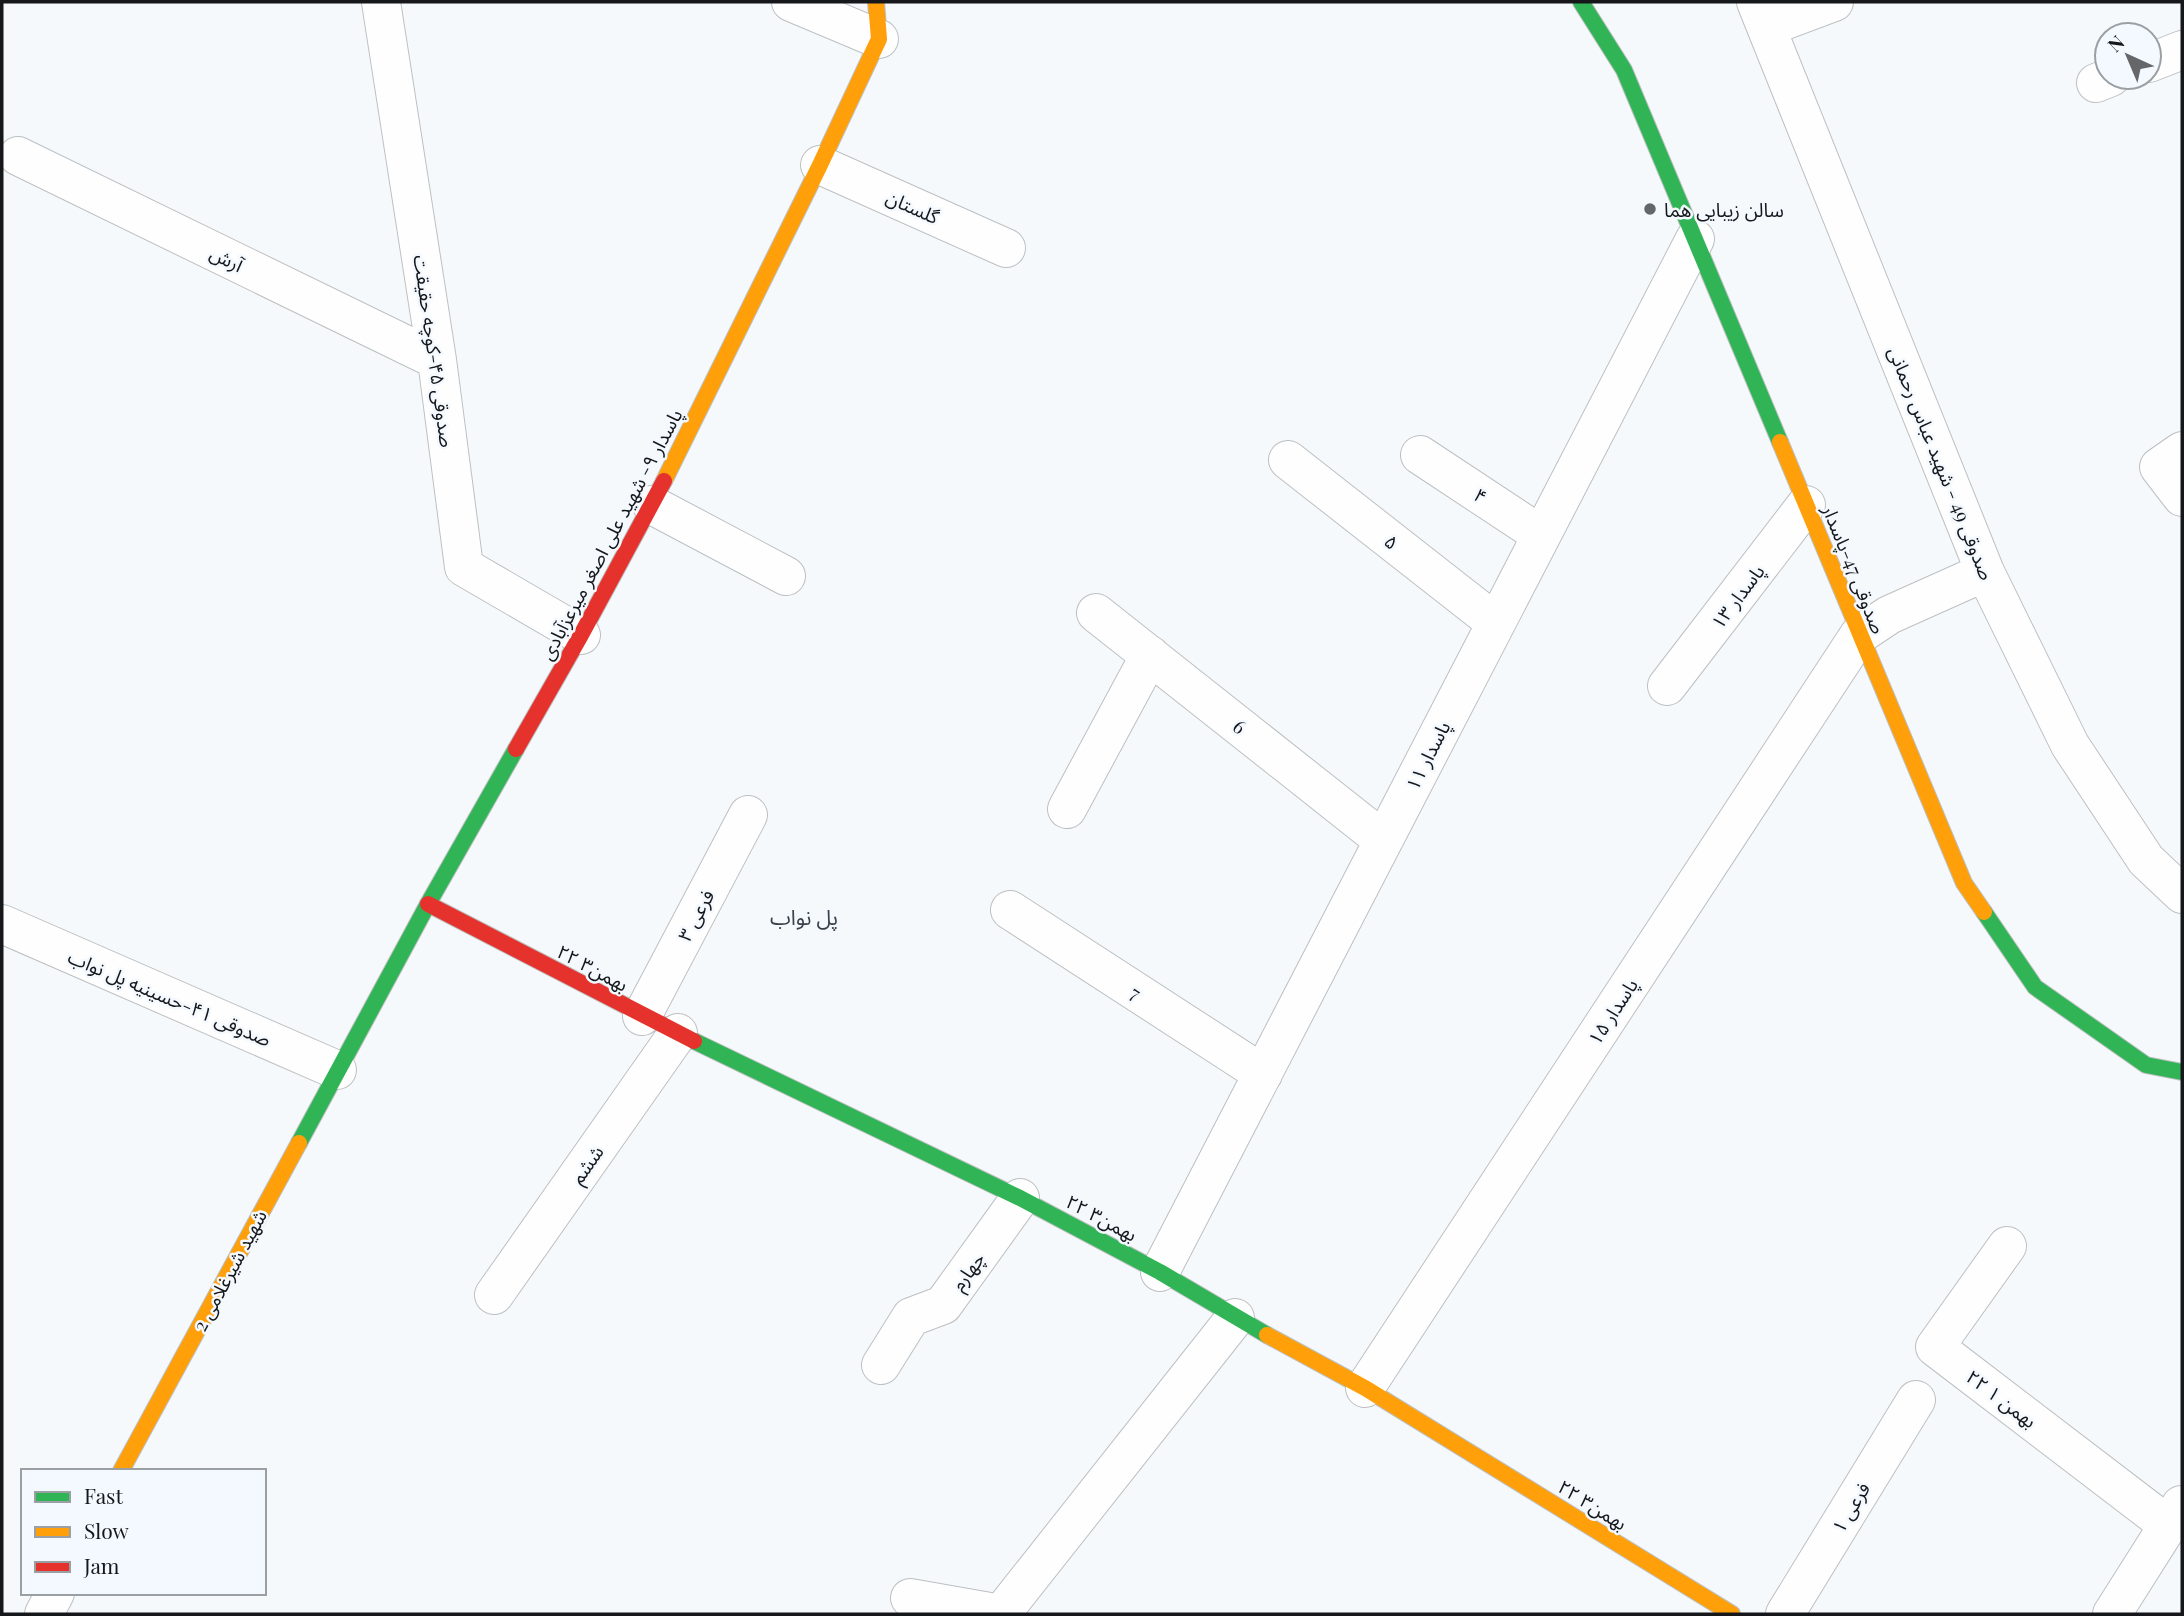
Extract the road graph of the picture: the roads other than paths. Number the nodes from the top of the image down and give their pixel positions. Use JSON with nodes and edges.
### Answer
{"nodes":[{"id":1,"x":791,"y":2,"type":"edge"},
{"id":2,"x":1581,"y":2,"type":"edge"},
{"id":3,"x":1834,"y":2,"type":"edge"},
{"id":4,"x":378,"y":3,"type":"edge"},
{"id":5,"x":1761,"y":14,"type":"edge"},
{"id":6,"x":877,"y":20,"type":"edge"},
{"id":7,"x":2182,"y":50,"type":"edge"},
{"id":8,"x":2163,"y":57,"type":"edge"},
{"id":9,"x":18,"y":156,"type":"dead end"},
{"id":10,"x":820,"y":165,"type":"junction"},
{"id":11,"x":1695,"y":239,"type":"junction"},
{"id":12,"x":1006,"y":247,"type":"dead end"},
{"id":13,"x":437,"y":360,"type":"junction"},
{"id":14,"x":2182,"y":451,"type":"edge"},
{"id":15,"x":1420,"y":455,"type":"dead end"},
{"id":16,"x":1288,"y":460,"type":"dead end"},
{"id":17,"x":2182,"y":497,"type":"edge"},
{"id":18,"x":652,"y":505,"type":"junction"},
{"id":19,"x":1806,"y":505,"type":"junction"},
{"id":20,"x":1541,"y":536,"type":"junction"},
{"id":21,"x":786,"y":576,"type":"dead end"},
{"id":22,"x":1972,"y":577,"type":"junction"},
{"id":23,"x":1096,"y":613,"type":"dead end"},
{"id":24,"x":1496,"y":623,"type":"junction"},
{"id":25,"x":1874,"y":625,"type":"junction"},
{"id":26,"x":581,"y":635,"type":"junction"},
{"id":27,"x":1150,"y":655,"type":"junction"},
{"id":28,"x":1667,"y":686,"type":"dead end"},
{"id":29,"x":1068,"y":809,"type":"dead end"},
{"id":30,"x":748,"y":815,"type":"dead end"},
{"id":31,"x":1383,"y":840,"type":"junction"},
{"id":32,"x":2182,"y":894,"type":"edge"},
{"id":33,"x":428,"y":904,"type":"junction"},
{"id":34,"x":1010,"y":910,"type":"dead end"},
{"id":35,"x":2,"y":924,"type":"edge"},
{"id":36,"x":642,"y":1016,"type":"junction"},
{"id":37,"x":678,"y":1033,"type":"junction"},
{"id":38,"x":337,"y":1070,"type":"junction"},
{"id":39,"x":2182,"y":1072,"type":"edge"},
{"id":40,"x":1263,"y":1074,"type":"junction"},
{"id":41,"x":1020,"y":1198,"type":"junction"},
{"id":42,"x":2007,"y":1246,"type":"dead end"},
{"id":43,"x":1160,"y":1272,"type":"junction"},
{"id":44,"x":495,"y":1295,"type":"dead end"},
{"id":45,"x":1235,"y":1318,"type":"junction"},
{"id":46,"x":881,"y":1365,"type":"dead end"},
{"id":47,"x":1365,"y":1388,"type":"junction"},
{"id":48,"x":1916,"y":1400,"type":"dead end"},
{"id":49,"x":122,"y":1469,"type":"edge"},
{"id":50,"x":2175,"y":1514,"type":"edge"},
{"id":51,"x":54,"y":1595,"type":"edge"},
{"id":52,"x":910,"y":1598,"type":"dead end"},
{"id":53,"x":44,"y":1614,"type":"edge"},
{"id":54,"x":1001,"y":1614,"type":"edge"},
{"id":55,"x":1731,"y":1614,"type":"edge"},
{"id":56,"x":1785,"y":1614,"type":"edge"},
{"id":57,"x":2112,"y":1614,"type":"edge"}],
"edges":[{"from":1,"to":6,"type":"street"},
{"from":2,"to":11,"type":"street","name":"صدوقی 47-پاسدار"},
{"from":3,"to":5,"type":"street"},
{"from":4,"to":13,"type":"street","name":"صدوقی ۴۵-کوچه حقیقت"},
{"from":5,"to":22,"type":"street","name":"صدوقی 49 - شهید عباس رحمانی"},
{"from":6,"to":10,"type":"street","name":"پاسدار ۹- شهید علی اصغر میرعزآبادی"},
{"from":7,"to":8,"type":"street"},
{"from":9,"to":13,"type":"street","name":"آرش"},
{"from":10,"to":12,"type":"street","name":"گلستان"},
{"from":10,"to":18,"type":"street","name":"پاسدار ۹- شهید علی اصغر میرعزآبادی"},
{"from":11,"to":19,"type":"street","name":"صدوقی 47-پاسدار"},
{"from":11,"to":20,"type":"street","name":"پاسدار ۱۱"},
{"from":13,"to":26,"type":"street","name":"صدوقی ۴۵-کوچه حقیقت"},
{"from":14,"to":17,"type":"street"},
{"from":15,"to":20,"type":"street","name":"۴"},
{"from":16,"to":24,"type":"street","name":"۵"},
{"from":18,"to":21,"type":"street"},
{"from":18,"to":26,"type":"street","name":"پاسدار ۹- شهید علی اصغر میرعزآبادی"},
{"from":19,"to":25,"type":"street","name":"صدوقی 47-پاسدار"},
{"from":19,"to":28,"type":"street","name":"پاسدار ۱۳"},
{"from":20,"to":24,"type":"street","name":"پاسدار ۱۱"},
{"from":22,"to":25,"type":"street"},
{"from":22,"to":32,"type":"street","name":"صدوقی 49 - شهید عباس رحمانی"},
{"from":23,"to":27,"type":"street","name":"6"},
{"from":24,"to":31,"type":"street","name":"پاسدار ۱۱"},
{"from":25,"to":39,"type":"street","name":"صدوقی 47-پاسدار"},
{"from":25,"to":47,"type":"street","name":"پاسدار ۱۵"},
{"from":26,"to":33,"type":"street","name":"پاسدار ۹- شهید علی اصغر میرعزآبادی"},
{"from":27,"to":29,"type":"street"},
{"from":27,"to":31,"type":"street","name":"6"},
{"from":30,"to":36,"type":"street","name":"فرعی ۳"},
{"from":31,"to":40,"type":"street","name":"پاسدار ۱۱"},
{"from":33,"to":36,"type":"street","name":"۲۲ بهمن۳"},
{"from":33,"to":38,"type":"street","name":"پاسدار ۹- شهید علی اصغر میرعزآبادی"},
{"from":34,"to":40,"type":"street","name":"7"},
{"from":35,"to":38,"type":"street","name":"صدوقی ۴۱-حسینیه پل نواب"},
{"from":36,"to":37,"type":"street","name":"۲۲ بهمن۳"},
{"from":37,"to":41,"type":"street","name":"۲۲ بهمن۳"},
{"from":37,"to":44,"type":"street","name":"ششم"},
{"from":38,"to":49,"type":"street","name":"شهید شیرغلامی 2"},
{"from":40,"to":43,"type":"street","name":"پاسدار ۱۱"},
{"from":41,"to":43,"type":"street","name":"۲۲ بهمن۳"},
{"from":41,"to":46,"type":"street","name":"چهارم"},
{"from":42,"to":50,"type":"street","name":"۲۲ بهمن ۱"},
{"from":43,"to":45,"type":"street","name":"۲۲ بهمن۳"},
{"from":45,"to":47,"type":"street","name":"۲۲ بهمن۳"},
{"from":45,"to":54,"type":"street"},
{"from":47,"to":55,"type":"street","name":"۲۲ بهمن۳"},
{"from":48,"to":56,"type":"street","name":"فرعی ۱"},
{"from":50,"to":57,"type":"street"},
{"from":51,"to":53,"type":"street"},
{"from":52,"to":54,"type":"street"}]}
